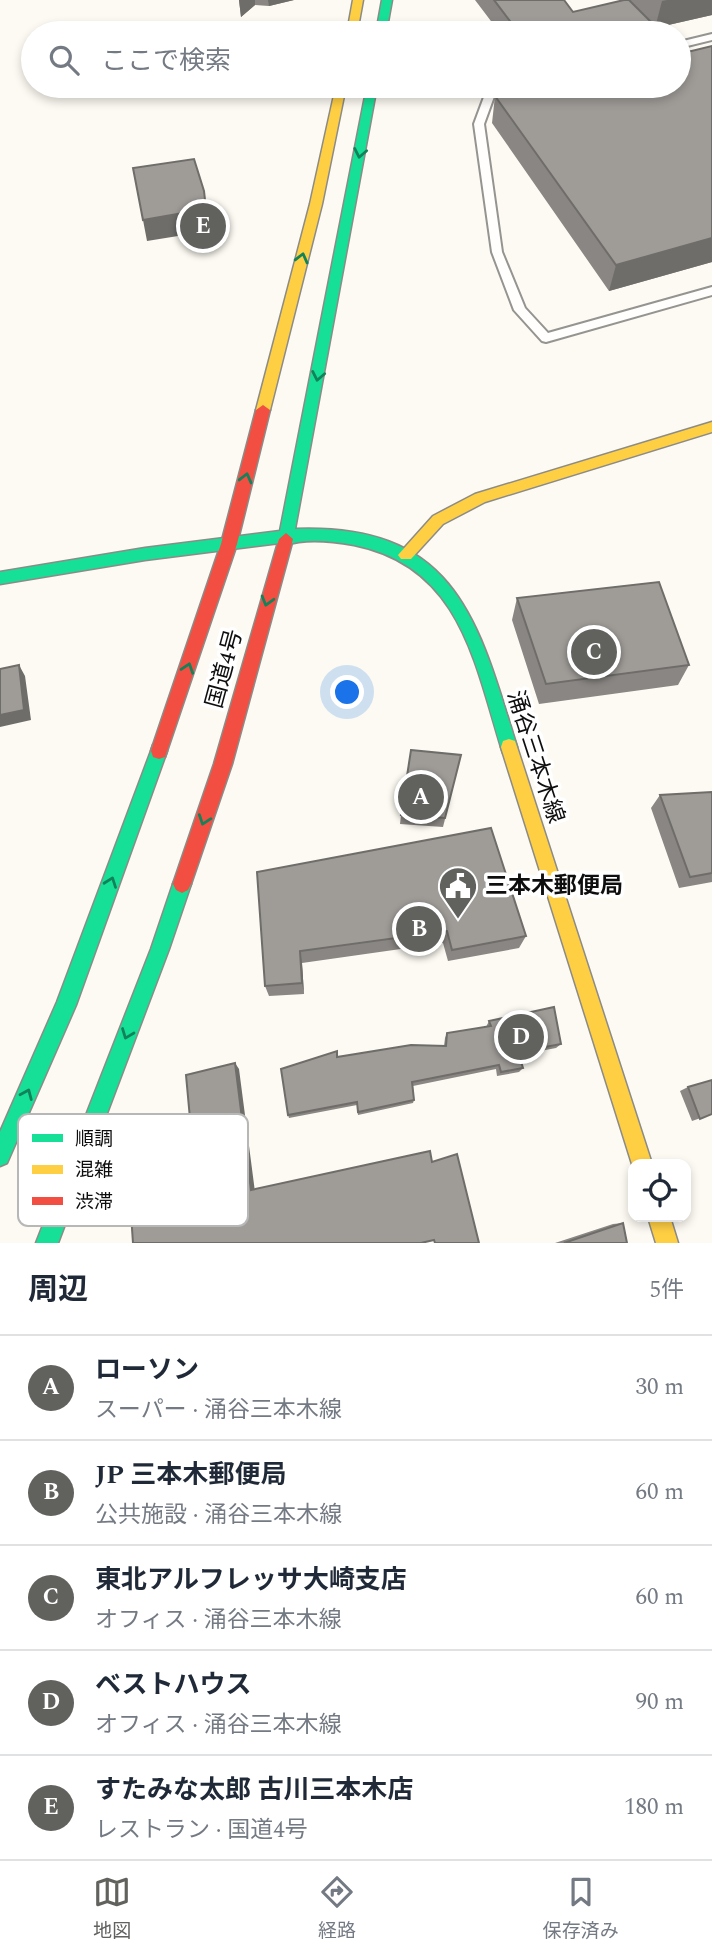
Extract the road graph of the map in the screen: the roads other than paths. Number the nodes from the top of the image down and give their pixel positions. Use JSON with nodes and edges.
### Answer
{"nodes":[{"id":1,"x":358,"y":0,"type":"edge"},
{"id":2,"x":387,"y":0,"type":"edge"},
{"id":3,"x":354,"y":21,"type":"edge"},
{"id":4,"x":383,"y":21,"type":"edge"},
{"id":5,"x":712,"y":37,"type":"edge"},
{"id":6,"x":691,"y":42,"type":"edge"},
{"id":7,"x":338,"y":98,"type":"edge"},
{"id":8,"x":370,"y":98,"type":"edge"},
{"id":9,"x":489,"y":98,"type":"edge"},
{"id":10,"x":712,"y":291,"type":"edge"},
{"id":11,"x":712,"y":427,"type":"edge"},
{"id":12,"x":287,"y":536,"type":"junction"},
{"id":13,"x":229,"y":544,"type":"junction"},
{"id":14,"x":406,"y":555,"type":"junction"},
{"id":15,"x":0,"y":578,"type":"edge"},
{"id":16,"x":97,"y":1114,"type":"edge"},
{"id":17,"x":0,"y":1156,"type":"edge"},
{"id":18,"x":640,"y":1159,"type":"edge"},
{"id":19,"x":661,"y":1222,"type":"edge"},
{"id":20,"x":54,"y":1226,"type":"edge"},
{"id":21,"x":47,"y":1243,"type":"edge"},
{"id":22,"x":667,"y":1243,"type":"edge"}],
"edges":[{"from":1,"to":3,"type":"main road"},
{"from":2,"to":4,"type":"main road"},
{"from":5,"to":6,"type":"lane"},
{"from":13,"to":7,"type":"main road","name":"国道4号","one_way":true},
{"from":8,"to":12,"type":"main road","name":"国道4号","one_way":true},
{"from":9,"to":10,"type":"lane"},
{"from":11,"to":14,"type":"main road"},
{"from":12,"to":13,"type":"main road","name":"涌谷三本木線"},
{"from":12,"to":14,"type":"main road","name":"涌谷三本木線"},
{"from":12,"to":16,"type":"main road","name":"国道4号","one_way":true},
{"from":13,"to":15,"type":"main road","name":"涌谷三本木線"},
{"from":17,"to":13,"type":"main road","name":"国道4号","one_way":true},
{"from":14,"to":18,"type":"main road","name":"涌谷三本木線"},
{"from":19,"to":22,"type":"main road"},
{"from":20,"to":21,"type":"main road","name":"国道4号","one_way":true}]}
